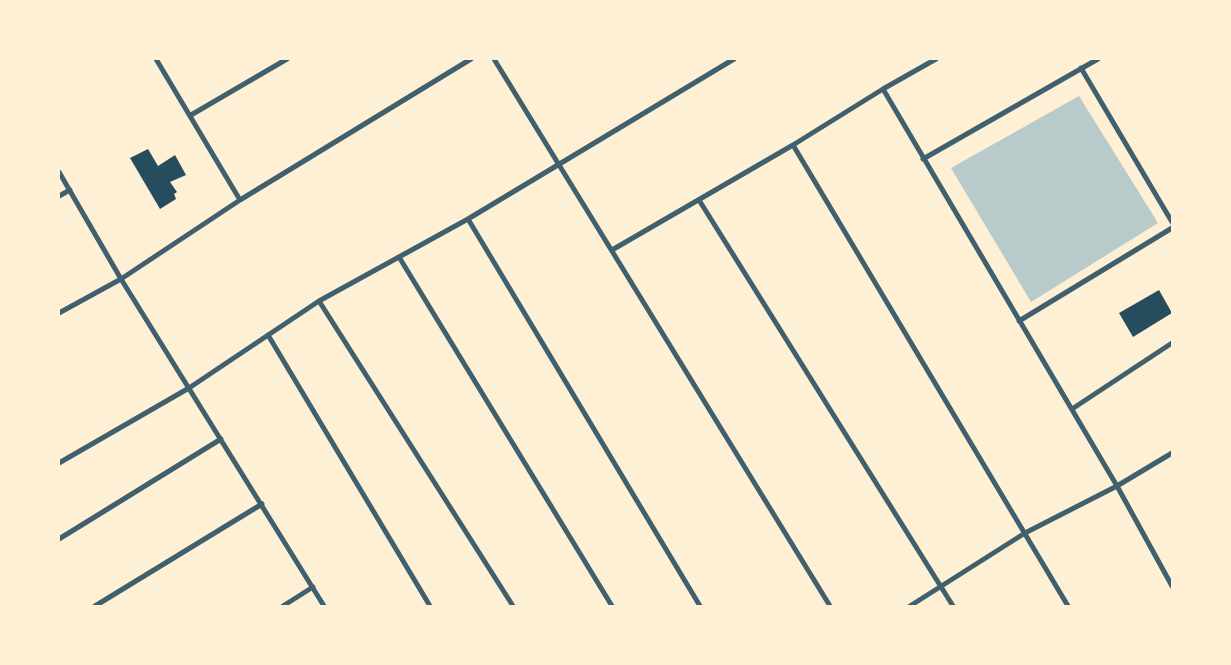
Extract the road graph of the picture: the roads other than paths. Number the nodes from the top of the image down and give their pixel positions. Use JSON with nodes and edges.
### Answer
{"nodes":[{"id":1,"x":156,"y":59,"type":"edge"},
{"id":2,"x":287,"y":59,"type":"edge"},
{"id":3,"x":471,"y":59,"type":"edge"},
{"id":4,"x":494,"y":59,"type":"edge"},
{"id":5,"x":734,"y":59,"type":"edge"},
{"id":6,"x":936,"y":59,"type":"edge"},
{"id":7,"x":1098,"y":59,"type":"edge"},
{"id":8,"x":1081,"y":68,"type":"junction"},
{"id":9,"x":883,"y":89,"type":"junction"},
{"id":10,"x":190,"y":115,"type":"junction"},
{"id":11,"x":793,"y":145,"type":"junction"},
{"id":12,"x":923,"y":159,"type":"junction"},
{"id":13,"x":560,"y":164,"type":"junction"},
{"id":14,"x":59,"y":172,"type":"edge"},
{"id":15,"x":70,"y":190,"type":"junction"},
{"id":16,"x":59,"y":196,"type":"edge"},
{"id":17,"x":240,"y":200,"type":"junction"},
{"id":18,"x":699,"y":200,"type":"junction"},
{"id":19,"x":468,"y":220,"type":"junction"},
{"id":20,"x":1172,"y":222,"type":"edge"},
{"id":21,"x":1172,"y":228,"type":"edge"},
{"id":22,"x":612,"y":250,"type":"junction"},
{"id":23,"x":399,"y":257,"type":"junction"},
{"id":24,"x":121,"y":279,"type":"junction"},
{"id":25,"x":319,"y":302,"type":"junction"},
{"id":26,"x":59,"y":313,"type":"edge"},
{"id":27,"x":1020,"y":321,"type":"junction"},
{"id":28,"x":268,"y":335,"type":"junction"},
{"id":29,"x":1172,"y":343,"type":"edge"},
{"id":30,"x":189,"y":388,"type":"junction"},
{"id":31,"x":1072,"y":409,"type":"junction"},
{"id":32,"x":221,"y":439,"type":"junction"},
{"id":33,"x":1172,"y":453,"type":"edge"},
{"id":34,"x":59,"y":463,"type":"edge"},
{"id":35,"x":1117,"y":486,"type":"junction"},
{"id":36,"x":262,"y":504,"type":"junction"},
{"id":37,"x":1025,"y":533,"type":"junction"},
{"id":38,"x":59,"y":539,"type":"edge"},
{"id":39,"x":941,"y":586,"type":"junction"},
{"id":40,"x":1172,"y":586,"type":"edge"},
{"id":41,"x":313,"y":587,"type":"junction"},
{"id":42,"x":95,"y":606,"type":"edge"},
{"id":43,"x":283,"y":606,"type":"edge"},
{"id":44,"x":324,"y":606,"type":"edge"},
{"id":45,"x":430,"y":606,"type":"edge"},
{"id":46,"x":513,"y":606,"type":"edge"},
{"id":47,"x":612,"y":606,"type":"edge"},
{"id":48,"x":700,"y":606,"type":"edge"},
{"id":49,"x":830,"y":606,"type":"edge"},
{"id":50,"x":910,"y":606,"type":"edge"},
{"id":51,"x":953,"y":606,"type":"edge"},
{"id":52,"x":1068,"y":606,"type":"edge"}],
"edges":[{"from":1,"to":10,"type":"street"},
{"from":2,"to":10,"type":"street"},
{"from":3,"to":17,"type":"street"},
{"from":4,"to":13,"type":"street"},
{"from":5,"to":13,"type":"street"},
{"from":6,"to":9,"type":"street"},
{"from":7,"to":8,"type":"street"},
{"from":8,"to":12,"type":"street"},
{"from":8,"to":20,"type":"street"},
{"from":9,"to":11,"type":"street"},
{"from":9,"to":12,"type":"street"},
{"from":10,"to":17,"type":"street"},
{"from":11,"to":18,"type":"street"},
{"from":11,"to":37,"type":"street"},
{"from":12,"to":27,"type":"street"},
{"from":13,"to":19,"type":"street"},
{"from":13,"to":22,"type":"street"},
{"from":14,"to":15,"type":"street"},
{"from":15,"to":16,"type":"street"},
{"from":15,"to":24,"type":"street"},
{"from":17,"to":24,"type":"street"},
{"from":18,"to":22,"type":"street"},
{"from":18,"to":39,"type":"street"},
{"from":19,"to":23,"type":"street"},
{"from":19,"to":48,"type":"street"},
{"from":21,"to":27,"type":"street"},
{"from":22,"to":49,"type":"street"},
{"from":23,"to":25,"type":"street"},
{"from":23,"to":47,"type":"street"},
{"from":24,"to":26,"type":"street"},
{"from":24,"to":30,"type":"street"},
{"from":25,"to":28,"type":"street"},
{"from":25,"to":46,"type":"street"},
{"from":27,"to":31,"type":"street"},
{"from":28,"to":30,"type":"street"},
{"from":28,"to":45,"type":"street"},
{"from":29,"to":31,"type":"street"},
{"from":30,"to":32,"type":"street"},
{"from":30,"to":34,"type":"street"},
{"from":31,"to":35,"type":"street"},
{"from":32,"to":36,"type":"street"},
{"from":32,"to":38,"type":"street"},
{"from":33,"to":35,"type":"street"},
{"from":35,"to":37,"type":"street"},
{"from":35,"to":40,"type":"street"},
{"from":36,"to":41,"type":"street"},
{"from":36,"to":42,"type":"street"},
{"from":37,"to":39,"type":"street"},
{"from":37,"to":52,"type":"street"},
{"from":39,"to":50,"type":"street"},
{"from":39,"to":51,"type":"street"},
{"from":41,"to":43,"type":"street"},
{"from":41,"to":44,"type":"street"}]}
